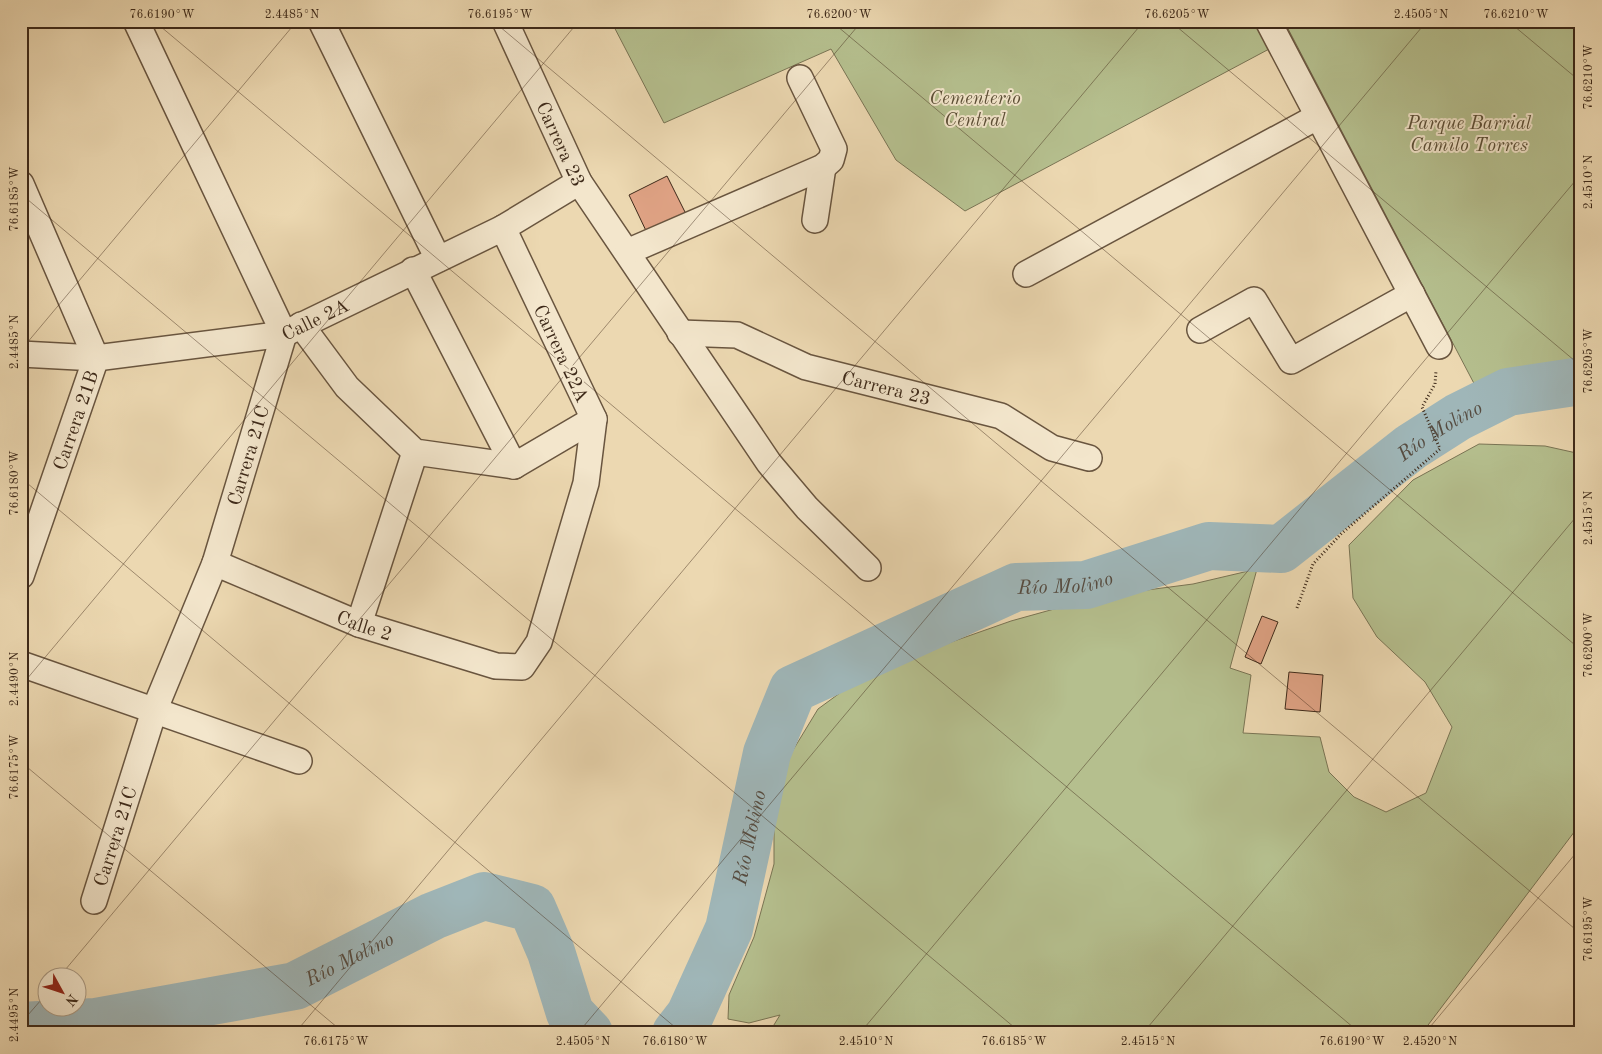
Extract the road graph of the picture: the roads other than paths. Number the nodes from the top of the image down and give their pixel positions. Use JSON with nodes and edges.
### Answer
{"nodes":[{"id":1,"x":321,"y":21,"type":"edge"},
{"id":2,"x":505,"y":21,"type":"edge"},
{"id":3,"x":1268,"y":21,"type":"edge"},
{"id":4,"x":145,"y":24,"type":"edge"},
{"id":5,"x":800,"y":78,"type":"dead end"},
{"id":6,"x":1317,"y":117,"type":"junction"},
{"id":7,"x":823,"y":167,"type":"junction"},
{"id":8,"x":579,"y":182,"type":"junction"},
{"id":9,"x":21,"y":184,"type":"edge"},
{"id":10,"x":814,"y":220,"type":"dead end"},
{"id":11,"x":503,"y":228,"type":"junction"},
{"id":12,"x":627,"y":252,"type":"junction"},
{"id":13,"x":438,"y":259,"type":"junction"},
{"id":14,"x":413,"y":270,"type":"junction"},
{"id":15,"x":1026,"y":274,"type":"dead end"},
{"id":16,"x":1412,"y":294,"type":"junction"},
{"id":17,"x":293,"y":330,"type":"junction"},
{"id":18,"x":1200,"y":330,"type":"dead end"},
{"id":19,"x":680,"y":334,"type":"junction"},
{"id":20,"x":1439,"y":346,"type":"road end"},
{"id":21,"x":21,"y":354,"type":"edge"},
{"id":22,"x":96,"y":358,"type":"junction"},
{"id":23,"x":594,"y":419,"type":"junction"},
{"id":24,"x":415,"y":452,"type":"junction"},
{"id":25,"x":1089,"y":458,"type":"dead end"},
{"id":26,"x":514,"y":466,"type":"junction"},
{"id":27,"x":215,"y":563,"type":"junction"},
{"id":28,"x":868,"y":568,"type":"dead end"},
{"id":29,"x":21,"y":576,"type":"edge"},
{"id":30,"x":359,"y":624,"type":"junction"},
{"id":31,"x":21,"y":664,"type":"edge"},
{"id":32,"x":522,"y":667,"type":"joint"},
{"id":33,"x":154,"y":711,"type":"junction"},
{"id":34,"x":300,"y":761,"type":"dead end"},
{"id":35,"x":94,"y":901,"type":"dead end"}],
"edges":[{"from":1,"to":13,"type":"street"},
{"from":2,"to":8,"type":"street","name":"Carrera 23"},
{"from":3,"to":6,"type":"street"},
{"from":4,"to":17,"type":"street"},
{"from":5,"to":7,"type":"street"},
{"from":6,"to":15,"type":"street"},
{"from":6,"to":16,"type":"street"},
{"from":7,"to":10,"type":"street"},
{"from":7,"to":12,"type":"street"},
{"from":8,"to":11,"type":"street","name":"Calle 2A"},
{"from":8,"to":12,"type":"street","name":"Carrera 23"},
{"from":9,"to":22,"type":"street","name":"Carrera 21B"},
{"from":11,"to":13,"type":"street","name":"Calle 2A"},
{"from":11,"to":23,"type":"street","name":"Carrera 22A"},
{"from":12,"to":19,"type":"street","name":"Carrera 23"},
{"from":13,"to":14,"type":"street","name":"Calle 2A"},
{"from":14,"to":17,"type":"street","name":"Calle 2A"},
{"from":14,"to":26,"type":"street"},
{"from":16,"to":18,"type":"street"},
{"from":16,"to":20,"type":"street"},
{"from":17,"to":22,"type":"street","name":"Calle 2A"},
{"from":17,"to":24,"type":"street"},
{"from":17,"to":27,"type":"street","name":"Carrera 21C"},
{"from":19,"to":25,"type":"street","name":"Carrera 23"},
{"from":19,"to":28,"type":"street","name":"Carrera 23"},
{"from":21,"to":22,"type":"street","name":"Calle 2A"},
{"from":22,"to":29,"type":"street","name":"Carrera 21B"},
{"from":23,"to":26,"type":"street"},
{"from":23,"to":32,"type":"street","name":"Carrera 22A"},
{"from":24,"to":26,"type":"street"},
{"from":24,"to":30,"type":"street"},
{"from":27,"to":30,"type":"street","name":"Calle 2"},
{"from":27,"to":33,"type":"street","name":"Carrera 21C"},
{"from":30,"to":32,"type":"street","name":"Calle 2"},
{"from":31,"to":33,"type":"street"},
{"from":33,"to":34,"type":"street"},
{"from":33,"to":35,"type":"street","name":"Carrera 21C"}]}
